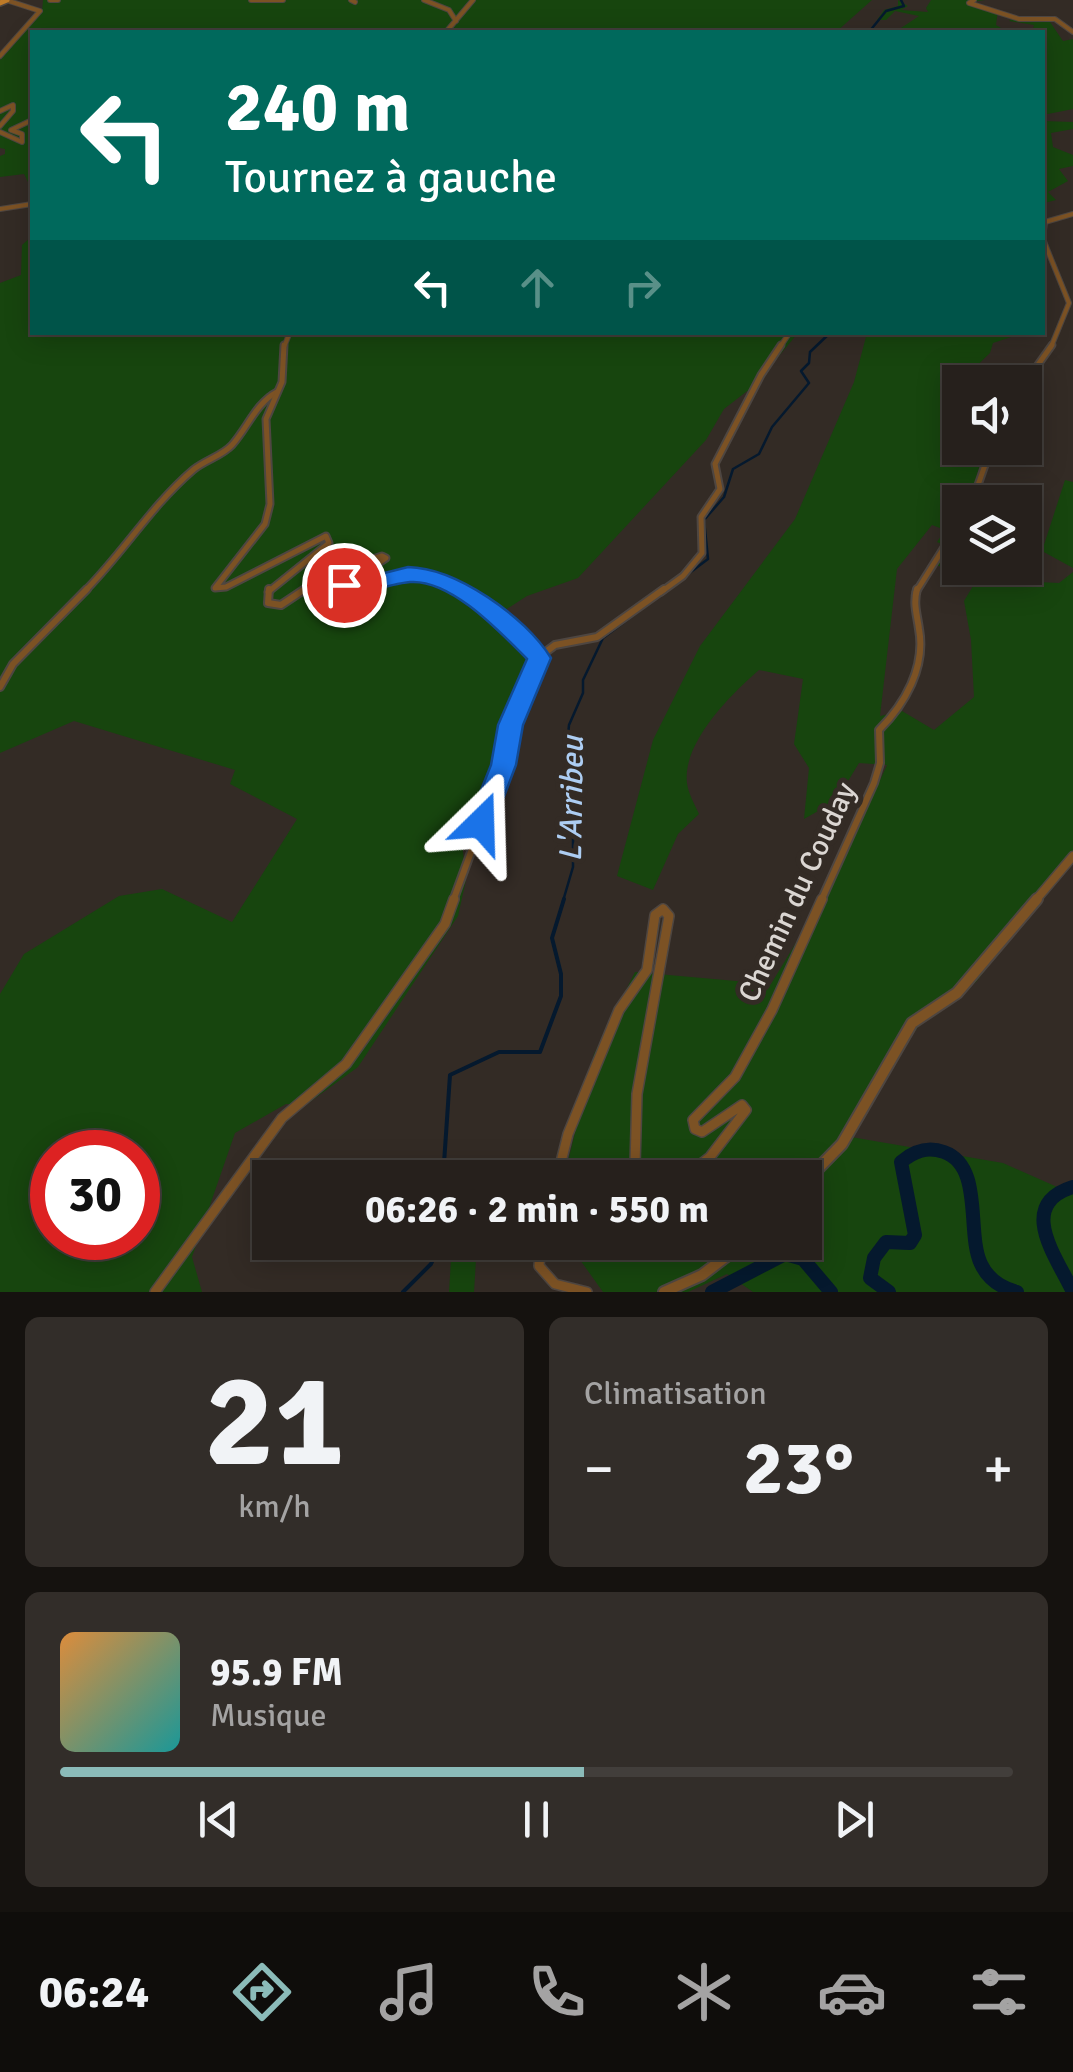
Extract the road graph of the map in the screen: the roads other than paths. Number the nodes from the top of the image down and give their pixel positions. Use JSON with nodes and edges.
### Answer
{"nodes":[{"id":1,"x":50,"y":0,"type":"edge"},
{"id":2,"x":58,"y":0,"type":"edge"},
{"id":3,"x":252,"y":0,"type":"edge"},
{"id":4,"x":283,"y":0,"type":"edge"},
{"id":5,"x":424,"y":0,"type":"edge"},
{"id":6,"x":473,"y":0,"type":"edge"},
{"id":7,"x":974,"y":0,"type":"edge"},
{"id":8,"x":8,"y":2,"type":"edge"},
{"id":9,"x":456,"y":21,"type":"junction"},
{"id":10,"x":448,"y":30,"type":"edge"},
{"id":11,"x":1073,"y":32,"type":"edge"},
{"id":12,"x":0,"y":56,"type":"edge"},
{"id":13,"x":0,"y":110,"type":"edge"},
{"id":14,"x":30,"y":121,"type":"edge"},
{"id":15,"x":0,"y":129,"type":"edge"},
{"id":16,"x":30,"y":204,"type":"edge"},
{"id":17,"x":0,"y":209,"type":"edge"},
{"id":18,"x":1073,"y":214,"type":"edge"},
{"id":19,"x":1045,"y":222,"type":"edge"},
{"id":20,"x":1045,"y":245,"type":"edge"},
{"id":21,"x":288,"y":335,"type":"edge"},
{"id":22,"x":788,"y":335,"type":"edge"},
{"id":23,"x":1039,"y":365,"type":"edge"},
{"id":24,"x":278,"y":391,"type":"junction"},
{"id":25,"x":942,"y":551,"type":"edge"},
{"id":26,"x":539,"y":658,"type":"junction"},
{"id":27,"x":0,"y":686,"type":"edge"},
{"id":28,"x":1073,"y":856,"type":"edge"},
{"id":29,"x":562,"y":1160,"type":"edge"},
{"id":30,"x":635,"y":1160,"type":"edge"},
{"id":31,"x":705,"y":1160,"type":"edge"},
{"id":32,"x":822,"y":1165,"type":"edge"},
{"id":33,"x":539,"y":1260,"type":"edge"},
{"id":34,"x":722,"y":1260,"type":"edge"},
{"id":35,"x":155,"y":1292,"type":"edge"},
{"id":36,"x":588,"y":1292,"type":"edge"},
{"id":37,"x":664,"y":1292,"type":"edge"}],
"edges":[{"from":1,"to":2,"type":"street"},
{"from":3,"to":4,"type":"street"},
{"from":5,"to":9,"type":"street"},
{"from":6,"to":9,"type":"street"},
{"from":7,"to":11,"type":"street"},
{"from":8,"to":12,"type":"street"},
{"from":9,"to":10,"type":"street"},
{"from":13,"to":15,"type":"street"},
{"from":14,"to":15,"type":"street"},
{"from":16,"to":17,"type":"street"},
{"from":18,"to":19,"type":"street"},
{"from":20,"to":23,"type":"street"},
{"from":21,"to":24,"type":"street"},
{"from":22,"to":26,"type":"street"},
{"from":24,"to":26,"type":"street"},
{"from":24,"to":27,"type":"street"},
{"from":25,"to":31,"type":"street","name":"Chemin du Couday"},
{"from":26,"to":35,"type":"street"},
{"from":28,"to":32,"type":"street"},
{"from":29,"to":30,"type":"street"},
{"from":33,"to":36,"type":"street"},
{"from":34,"to":37,"type":"street"}]}
